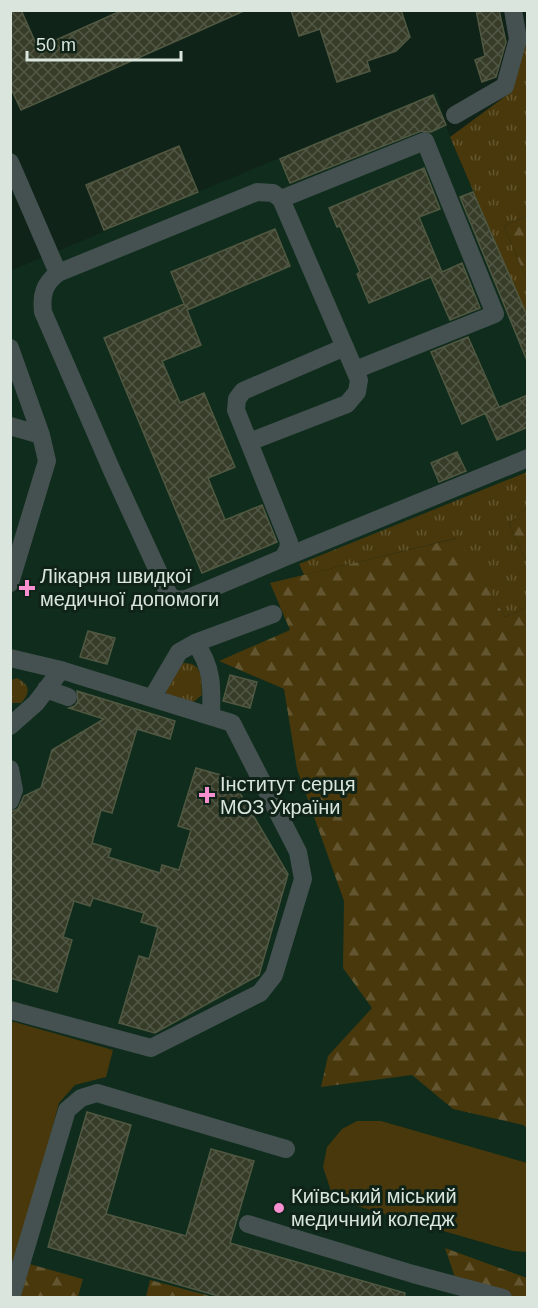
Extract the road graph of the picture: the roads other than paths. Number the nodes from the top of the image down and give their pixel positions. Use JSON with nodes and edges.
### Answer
{"nodes":[{"id":1,"x":513,"y":10,"type":"edge"},
{"id":2,"x":455,"y":115,"type":"dead end"},
{"id":3,"x":10,"y":162,"type":"edge"},
{"id":4,"x":281,"y":199,"type":"junction"},
{"id":5,"x":58,"y":273,"type":"junction"},
{"id":6,"x":345,"y":347,"type":"junction"},
{"id":7,"x":10,"y":348,"type":"edge"},
{"id":8,"x":355,"y":370,"type":"junction"},
{"id":9,"x":10,"y":426,"type":"edge"},
{"id":10,"x":41,"y":435,"type":"junction"},
{"id":11,"x":249,"y":442,"type":"junction"},
{"id":12,"x":528,"y":458,"type":"edge"},
{"id":13,"x":282,"y":558,"type":"junction"},
{"id":14,"x":10,"y":584,"type":"edge"},
{"id":15,"x":273,"y":614,"type":"dead end"},
{"id":16,"x":195,"y":644,"type":"junction"},
{"id":17,"x":10,"y":658,"type":"edge"},
{"id":18,"x":61,"y":670,"type":"junction"},
{"id":19,"x":46,"y":689,"type":"junction"},
{"id":20,"x":68,"y":697,"type":"dead end"},
{"id":21,"x":152,"y":698,"type":"junction"},
{"id":22,"x":211,"y":716,"type":"junction"},
{"id":23,"x":10,"y":726,"type":"edge"},
{"id":24,"x":10,"y":769,"type":"edge"},
{"id":25,"x":10,"y":801,"type":"edge"},
{"id":26,"x":10,"y":1010,"type":"edge"},
{"id":27,"x":286,"y":1149,"type":"dead end"},
{"id":28,"x":248,"y":1224,"type":"dead end"},
{"id":29,"x":433,"y":1289,"type":"edge"},
{"id":30,"x":11,"y":1298,"type":"edge"},
{"id":31,"x":503,"y":1298,"type":"edge"}],
"edges":[{"from":1,"to":2,"type":"lane"},
{"from":3,"to":5,"type":"lane"},
{"from":4,"to":5,"type":"lane"},
{"from":4,"to":6,"type":"lane"},
{"from":4,"to":8,"type":"lane"},
{"from":5,"to":13,"type":"lane"},
{"from":6,"to":8,"type":"lane"},
{"from":6,"to":11,"type":"lane"},
{"from":7,"to":10,"type":"lane"},
{"from":8,"to":11,"type":"lane"},
{"from":9,"to":10,"type":"lane"},
{"from":10,"to":14,"type":"lane"},
{"from":11,"to":13,"type":"lane"},
{"from":12,"to":13,"type":"lane"},
{"from":15,"to":16,"type":"lane"},
{"from":16,"to":21,"type":"lane"},
{"from":16,"to":22,"type":"lane"},
{"from":17,"to":18,"type":"lane"},
{"from":18,"to":19,"type":"lane"},
{"from":18,"to":21,"type":"lane"},
{"from":19,"to":20,"type":"lane"},
{"from":19,"to":23,"type":"lane"},
{"from":21,"to":22,"type":"lane"},
{"from":22,"to":26,"type":"lane"},
{"from":24,"to":25,"type":"lane"},
{"from":27,"to":30,"type":"lane"},
{"from":28,"to":29,"type":"lane"},
{"from":29,"to":31,"type":"lane"}]}
